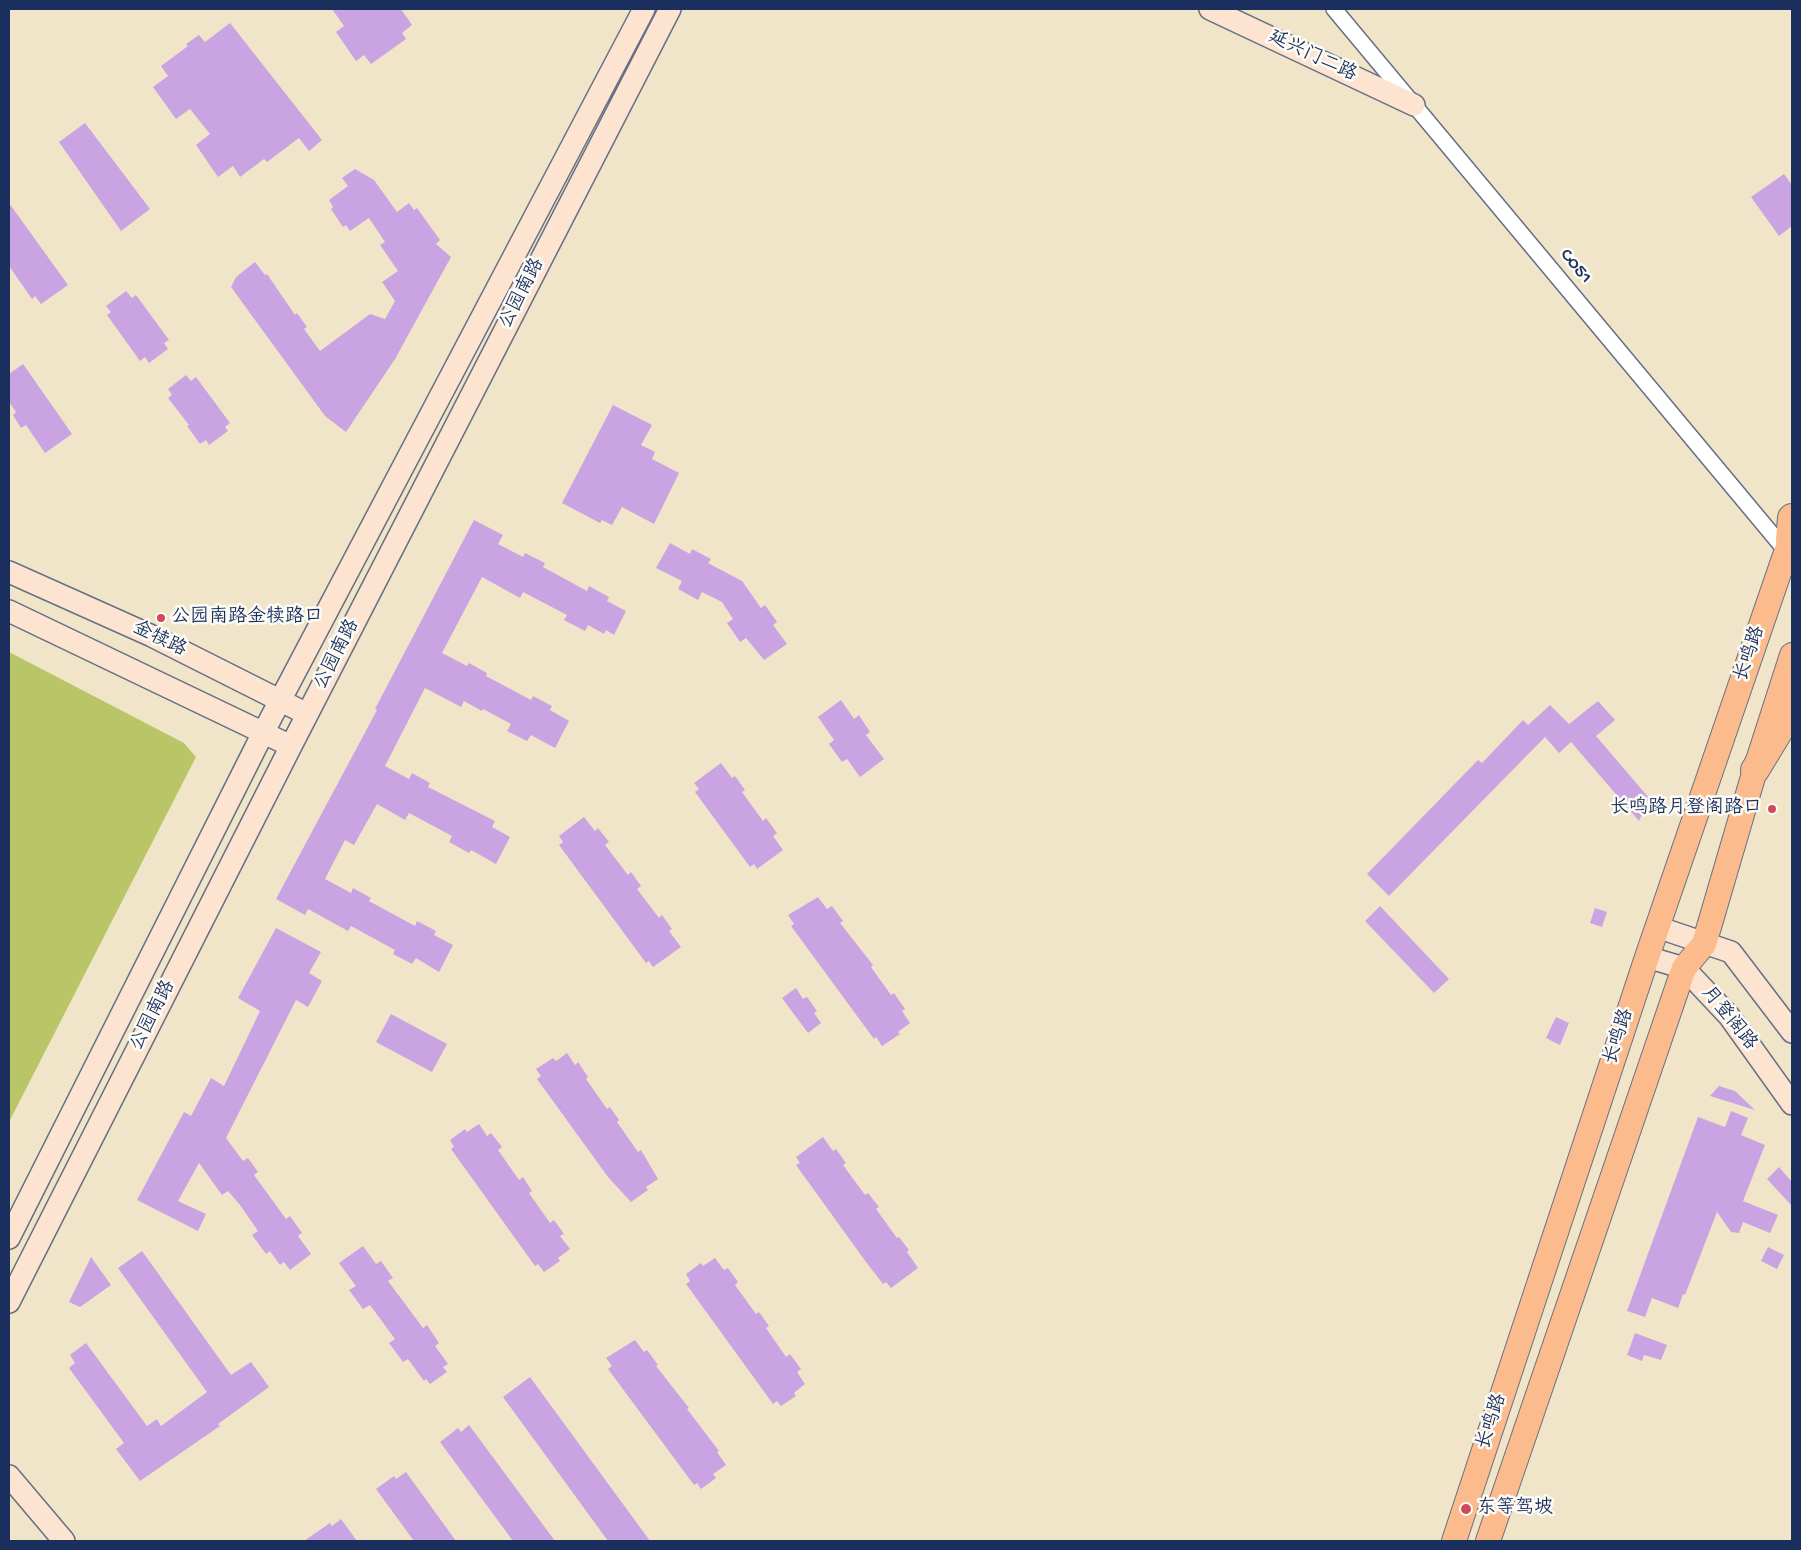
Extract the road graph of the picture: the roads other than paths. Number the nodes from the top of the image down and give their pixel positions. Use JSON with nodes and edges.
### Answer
{"nodes":[{"id":1,"x":644,"y":9,"type":"edge"},
{"id":2,"x":670,"y":9,"type":"edge"},
{"id":3,"x":1210,"y":9,"type":"edge"},
{"id":4,"x":1334,"y":9,"type":"edge"},
{"id":5,"x":1414,"y":105,"type":"junction"},
{"id":6,"x":1790,"y":536,"type":"edge"},
{"id":7,"x":9,"y":572,"type":"edge"},
{"id":8,"x":9,"y":611,"type":"edge"},
{"id":9,"x":1792,"y":655,"type":"edge"},
{"id":10,"x":281,"y":700,"type":"junction"},
{"id":11,"x":1792,"y":709,"type":"edge"},
{"id":12,"x":307,"y":714,"type":"junction"},
{"id":13,"x":1792,"y":722,"type":"edge"},
{"id":14,"x":263,"y":733,"type":"junction"},
{"id":15,"x":291,"y":746,"type":"junction"},
{"id":16,"x":1755,"y":770,"type":"junction"},
{"id":17,"x":1657,"y":927,"type":"junction"},
{"id":18,"x":1704,"y":944,"type":"junction"},
{"id":19,"x":1647,"y":957,"type":"junction"},
{"id":20,"x":1684,"y":968,"type":"junction"},
{"id":21,"x":1792,"y":1032,"type":"edge"},
{"id":22,"x":1792,"y":1104,"type":"edge"},
{"id":23,"x":9,"y":1238,"type":"edge"},
{"id":24,"x":9,"y":1302,"type":"edge"},
{"id":25,"x":9,"y":1476,"type":"edge"},
{"id":26,"x":64,"y":1541,"type":"edge"},
{"id":27,"x":1454,"y":1541,"type":"edge"},
{"id":28,"x":1488,"y":1541,"type":"edge"}],
"edges":[{"from":1,"to":10,"type":"main road","name":"公园南路"},
{"from":2,"to":12,"type":"main road","name":"公园南路"},
{"from":3,"to":5,"type":"main road","name":"延兴门二路"},
{"from":4,"to":5,"type":"street","name":"C051"},
{"from":5,"to":6,"type":"street","name":"C051"},
{"from":6,"to":17,"type":"main road","name":"长鸣路"},
{"from":7,"to":10,"type":"main road","name":"金犊路"},
{"from":8,"to":14,"type":"main road","name":"金犊路"},
{"from":9,"to":16,"type":"main road","name":"长鸣路"},
{"from":10,"to":12,"type":"main road","name":"金犊路"},
{"from":10,"to":14,"type":"main road","name":"公园南路"},
{"from":11,"to":16,"type":"highway"},
{"from":12,"to":15,"type":"main road","name":"公园南路"},
{"from":13,"to":16,"type":"main road"},
{"from":14,"to":15,"type":"main road","name":"金犊路"},
{"from":14,"to":23,"type":"main road","name":"公园南路"},
{"from":15,"to":24,"type":"main road","name":"公园南路"},
{"from":16,"to":18,"type":"main road","name":"长鸣路"},
{"from":17,"to":18,"type":"main road"},
{"from":17,"to":19,"type":"main road","name":"长鸣路"},
{"from":18,"to":20,"type":"main road","name":"长鸣路"},
{"from":18,"to":21,"type":"main road"},
{"from":19,"to":20,"type":"main road"},
{"from":19,"to":27,"type":"main road","name":"长鸣路"},
{"from":20,"to":22,"type":"main road","name":"月登阁路"},
{"from":20,"to":28,"type":"main road","name":"长鸣路"},
{"from":25,"to":26,"type":"main road"}]}
